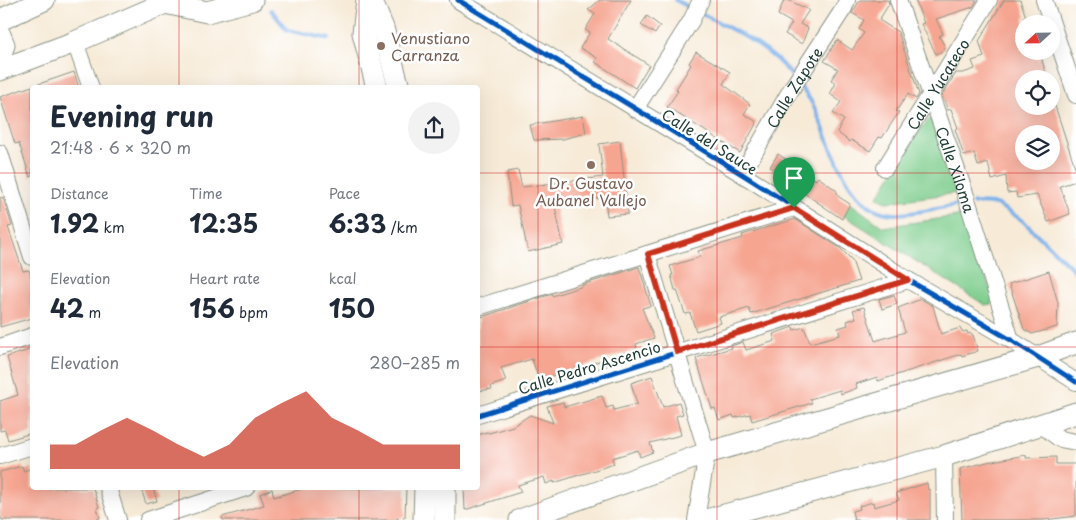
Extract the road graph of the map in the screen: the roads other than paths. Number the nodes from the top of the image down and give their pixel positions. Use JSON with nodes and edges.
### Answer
{"nodes":[{"id":1,"x":44,"y":0,"type":"edge"},
{"id":2,"x":252,"y":0,"type":"edge"},
{"id":3,"x":367,"y":0,"type":"edge"},
{"id":4,"x":371,"y":0,"type":"edge"},
{"id":5,"x":458,"y":0,"type":"edge"},
{"id":6,"x":847,"y":0,"type":"edge"},
{"id":7,"x":898,"y":0,"type":"edge"},
{"id":8,"x":989,"y":0,"type":"edge"},
{"id":9,"x":1044,"y":0,"type":"edge"},
{"id":10,"x":701,"y":1,"type":"edge"},
{"id":11,"x":169,"y":2,"type":"edge"},
{"id":12,"x":0,"y":20,"type":"edge"},
{"id":13,"x":0,"y":35,"type":"edge"},
{"id":14,"x":75,"y":42,"type":"junction"},
{"id":15,"x":0,"y":57,"type":"edge"},
{"id":16,"x":0,"y":70,"type":"edge"},
{"id":17,"x":90,"y":85,"type":"edge"},
{"id":18,"x":376,"y":85,"type":"edge"},
{"id":19,"x":398,"y":85,"type":"edge"},
{"id":20,"x":932,"y":95,"type":"junction"},
{"id":21,"x":1076,"y":95,"type":"edge"},
{"id":22,"x":635,"y":108,"type":"junction"},
{"id":23,"x":0,"y":153,"type":"edge"},
{"id":24,"x":885,"y":168,"type":"dead end"},
{"id":25,"x":742,"y":174,"type":"junction"},
{"id":26,"x":794,"y":208,"type":"junction"},
{"id":27,"x":30,"y":250,"type":"edge"},
{"id":28,"x":648,"y":254,"type":"junction"},
{"id":29,"x":908,"y":280,"type":"junction"},
{"id":30,"x":480,"y":306,"type":"edge"},
{"id":31,"x":30,"y":337,"type":"edge"},
{"id":32,"x":1012,"y":340,"type":"junction"},
{"id":33,"x":1076,"y":343,"type":"edge"},
{"id":34,"x":0,"y":346,"type":"edge"},
{"id":35,"x":677,"y":352,"type":"junction"},
{"id":36,"x":1038,"y":357,"type":"junction"},
{"id":37,"x":1076,"y":382,"type":"edge"},
{"id":38,"x":1076,"y":413,"type":"edge"},
{"id":39,"x":480,"y":414,"type":"edge"},
{"id":40,"x":1040,"y":424,"type":"junction"},
{"id":41,"x":1076,"y":442,"type":"edge"},
{"id":42,"x":30,"y":447,"type":"edge"},
{"id":43,"x":707,"y":453,"type":"junction"},
{"id":44,"x":0,"y":456,"type":"edge"},
{"id":45,"x":944,"y":456,"type":"junction"},
{"id":46,"x":109,"y":490,"type":"edge"},
{"id":47,"x":240,"y":490,"type":"edge"},
{"id":48,"x":424,"y":490,"type":"edge"},
{"id":49,"x":445,"y":490,"type":"edge"},
{"id":50,"x":118,"y":520,"type":"edge"},
{"id":51,"x":148,"y":520,"type":"edge"},
{"id":52,"x":424,"y":520,"type":"edge"},
{"id":53,"x":445,"y":520,"type":"edge"},
{"id":54,"x":520,"y":520,"type":"edge"},
{"id":55,"x":696,"y":520,"type":"edge"},
{"id":56,"x":706,"y":520,"type":"edge"},
{"id":57,"x":945,"y":520,"type":"edge"}],
"edges":[{"from":1,"to":12,"type":"main road"},
{"from":2,"to":11,"type":"main road"},
{"from":3,"to":18,"type":"main road"},
{"from":4,"to":19,"type":"main road"},
{"from":5,"to":22,"type":"street","name":"Calle del Sauce"},
{"from":6,"to":25,"type":"street","name":"Calle Zapote"},
{"from":7,"to":20,"type":"street","name":"Calle Xiloma"},
{"from":8,"to":20,"type":"street","name":"Calle Yucateco"},
{"from":9,"to":21,"type":"street"},
{"from":10,"to":22,"type":"street"},
{"from":11,"to":14,"type":"main road"},
{"from":13,"to":15,"type":"main road"},
{"from":14,"to":16,"type":"main road"},
{"from":14,"to":17,"type":"street"},
{"from":20,"to":24,"type":"street","name":"Calle Yucateco"},
{"from":20,"to":32,"type":"street","name":"Calle Xiloma"},
{"from":22,"to":25,"type":"street","name":"Calle del Sauce"},
{"from":23,"to":27,"type":"street"},
{"from":25,"to":26,"type":"street","name":"Calle del Sauce"},
{"from":26,"to":28,"type":"street"},
{"from":26,"to":29,"type":"street","name":"Calle del Sauce"},
{"from":28,"to":30,"type":"street"},
{"from":28,"to":35,"type":"street"},
{"from":29,"to":32,"type":"street","name":"Calle del Sauce"},
{"from":29,"to":35,"type":"street","name":"Calle Pedro Ascencio"},
{"from":31,"to":34,"type":"street"},
{"from":32,"to":36,"type":"street","name":"Calle del Sauce"},
{"from":33,"to":36,"type":"main road"},
{"from":35,"to":39,"type":"street","name":"Calle Pedro Ascencio"},
{"from":35,"to":43,"type":"street"},
{"from":36,"to":37,"type":"street","name":"Calle del Sauce"},
{"from":36,"to":43,"type":"main road"},
{"from":38,"to":40,"type":"main road"},
{"from":40,"to":41,"type":"street"},
{"from":40,"to":45,"type":"main road"},
{"from":42,"to":44,"type":"street"},
{"from":43,"to":54,"type":"main road"},
{"from":43,"to":55,"type":"street"},
{"from":45,"to":56,"type":"main road"},
{"from":45,"to":57,"type":"street"},
{"from":46,"to":50,"type":"street"},
{"from":47,"to":51,"type":"street"},
{"from":48,"to":52,"type":"main road"},
{"from":49,"to":53,"type":"main road"}]}
